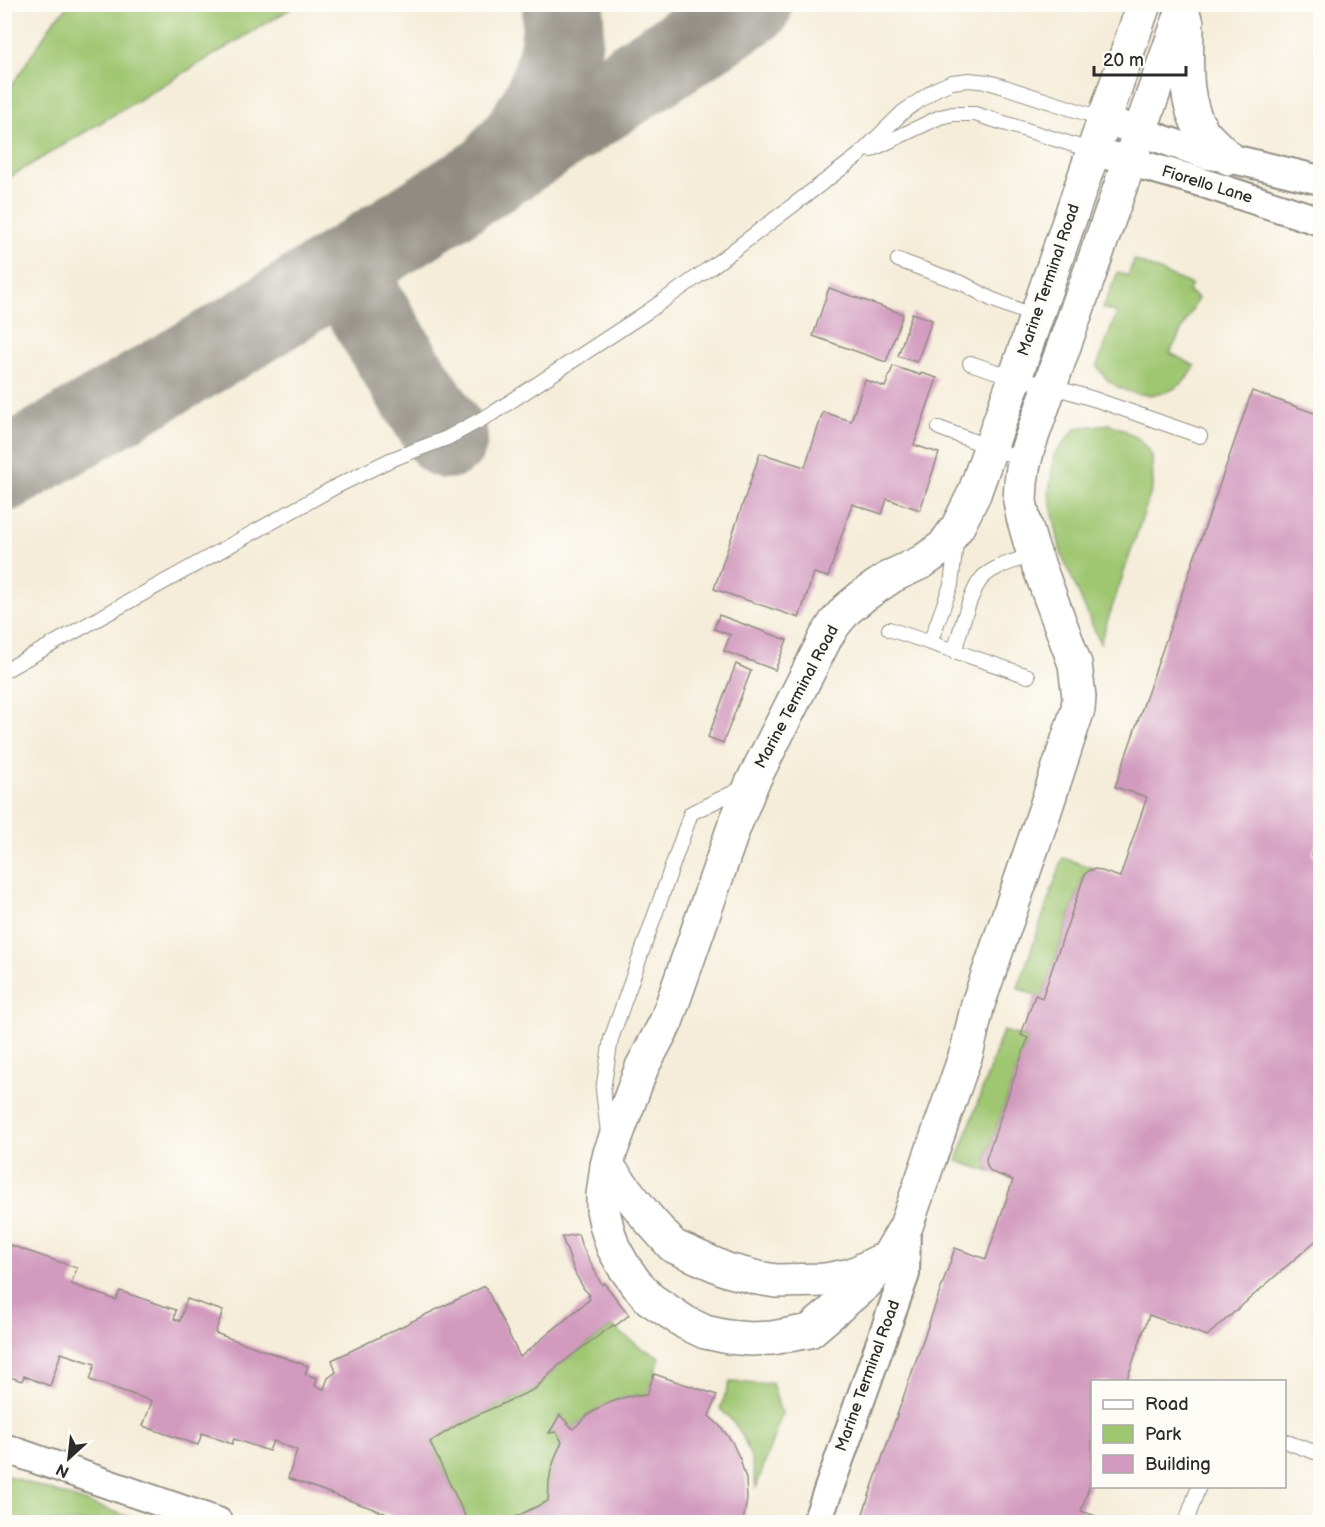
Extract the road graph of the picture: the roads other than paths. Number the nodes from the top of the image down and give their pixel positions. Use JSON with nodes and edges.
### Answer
{"nodes":[{"id":1,"x":1144,"y":4,"type":"edge"},
{"id":2,"x":1186,"y":4,"type":"edge"},
{"id":3,"x":1103,"y":119,"type":"junction"},
{"id":4,"x":1139,"y":131,"type":"junction"},
{"id":5,"x":1093,"y":152,"type":"junction"},
{"id":6,"x":858,"y":156,"type":"junction"},
{"id":7,"x":1229,"y":158,"type":"junction"},
{"id":8,"x":1129,"y":162,"type":"junction"},
{"id":9,"x":1320,"y":180,"type":"edge"},
{"id":10,"x":1320,"y":221,"type":"edge"},
{"id":11,"x":898,"y":260,"type":"dead end"},
{"id":12,"x":1036,"y":317,"type":"junction"},
{"id":13,"x":970,"y":363,"type":"dead end"},
{"id":14,"x":1015,"y":378,"type":"junction"},
{"id":15,"x":1051,"y":386,"type":"junction"},
{"id":16,"x":939,"y":428,"type":"dead end"},
{"id":17,"x":1200,"y":436,"type":"dead end"},
{"id":18,"x":990,"y":448,"type":"junction"},
{"id":19,"x":1025,"y":460,"type":"junction"},
{"id":20,"x":958,"y":526,"type":"junction"},
{"id":21,"x":1035,"y":554,"type":"junction"},
{"id":22,"x":889,"y":629,"type":"dead end"},
{"id":23,"x":930,"y":643,"type":"junction"},
{"id":24,"x":954,"y":652,"type":"junction"},
{"id":25,"x":4,"y":671,"type":"edge"},
{"id":26,"x":1028,"y":676,"type":"dead end"},
{"id":27,"x":752,"y":783,"type":"junction"},
{"id":28,"x":608,"y":1160,"type":"junction"},
{"id":29,"x":906,"y":1226,"type":"junction"},
{"id":30,"x":888,"y":1257,"type":"junction"},
{"id":31,"x":1286,"y":1442,"type":"edge"},
{"id":32,"x":4,"y":1448,"type":"edge"},
{"id":33,"x":1320,"y":1454,"type":"edge"},
{"id":34,"x":1198,"y":1488,"type":"edge"},
{"id":35,"x":218,"y":1522,"type":"edge"},
{"id":36,"x":816,"y":1522,"type":"edge"},
{"id":37,"x":1186,"y":1522,"type":"edge"}],
"edges":[{"from":1,"to":3,"type":"street","name":"Marine Terminal Road"},
{"from":2,"to":4,"type":"street","name":"Marine Terminal Road"},
{"from":2,"to":7,"type":"street"},
{"from":3,"to":4,"type":"street","name":"Fiorello Lane"},
{"from":3,"to":5,"type":"street","name":"Marine Terminal Road"},
{"from":3,"to":6,"type":"lane"},
{"from":4,"to":7,"type":"street","name":"Fiorello Lane"},
{"from":4,"to":8,"type":"street","name":"Marine Terminal Road"},
{"from":5,"to":6,"type":"lane"},
{"from":5,"to":8,"type":"street","name":"Fiorello Lane"},
{"from":5,"to":12,"type":"street","name":"Marine Terminal Road"},
{"from":6,"to":25,"type":"lane"},
{"from":7,"to":9,"type":"street","name":"Fiorello Lane"},
{"from":8,"to":10,"type":"street","name":"Fiorello Lane"},
{"from":8,"to":15,"type":"street","name":"Marine Terminal Road"},
{"from":11,"to":12,"type":"lane"},
{"from":12,"to":14,"type":"street","name":"Marine Terminal Road"},
{"from":13,"to":14,"type":"lane"},
{"from":14,"to":15,"type":"lane"},
{"from":14,"to":18,"type":"street","name":"Marine Terminal Road"},
{"from":15,"to":17,"type":"lane"},
{"from":15,"to":19,"type":"street","name":"Marine Terminal Road"},
{"from":16,"to":18,"type":"lane"},
{"from":18,"to":19,"type":"lane"},
{"from":18,"to":20,"type":"street","name":"Marine Terminal Road"},
{"from":19,"to":21,"type":"street","name":"Marine Terminal Road"},
{"from":20,"to":23,"type":"lane"},
{"from":20,"to":27,"type":"street","name":"Marine Terminal Road"},
{"from":21,"to":24,"type":"lane"},
{"from":21,"to":29,"type":"street","name":"Marine Terminal Road"},
{"from":22,"to":23,"type":"lane"},
{"from":23,"to":24,"type":"lane"},
{"from":24,"to":26,"type":"lane"},
{"from":27,"to":28,"type":"street","name":"Marine Terminal Road"},
{"from":27,"to":28,"type":"lane"},
{"from":28,"to":30,"type":"street"},
{"from":28,"to":30,"type":"street","name":"Marine Terminal Road"},
{"from":29,"to":30,"type":"street","name":"Marine Terminal Road"},
{"from":29,"to":36,"type":"street","name":"Marine Terminal Road"},
{"from":31,"to":33,"type":"lane"},
{"from":32,"to":35,"type":"street"},
{"from":34,"to":37,"type":"lane"}]}
